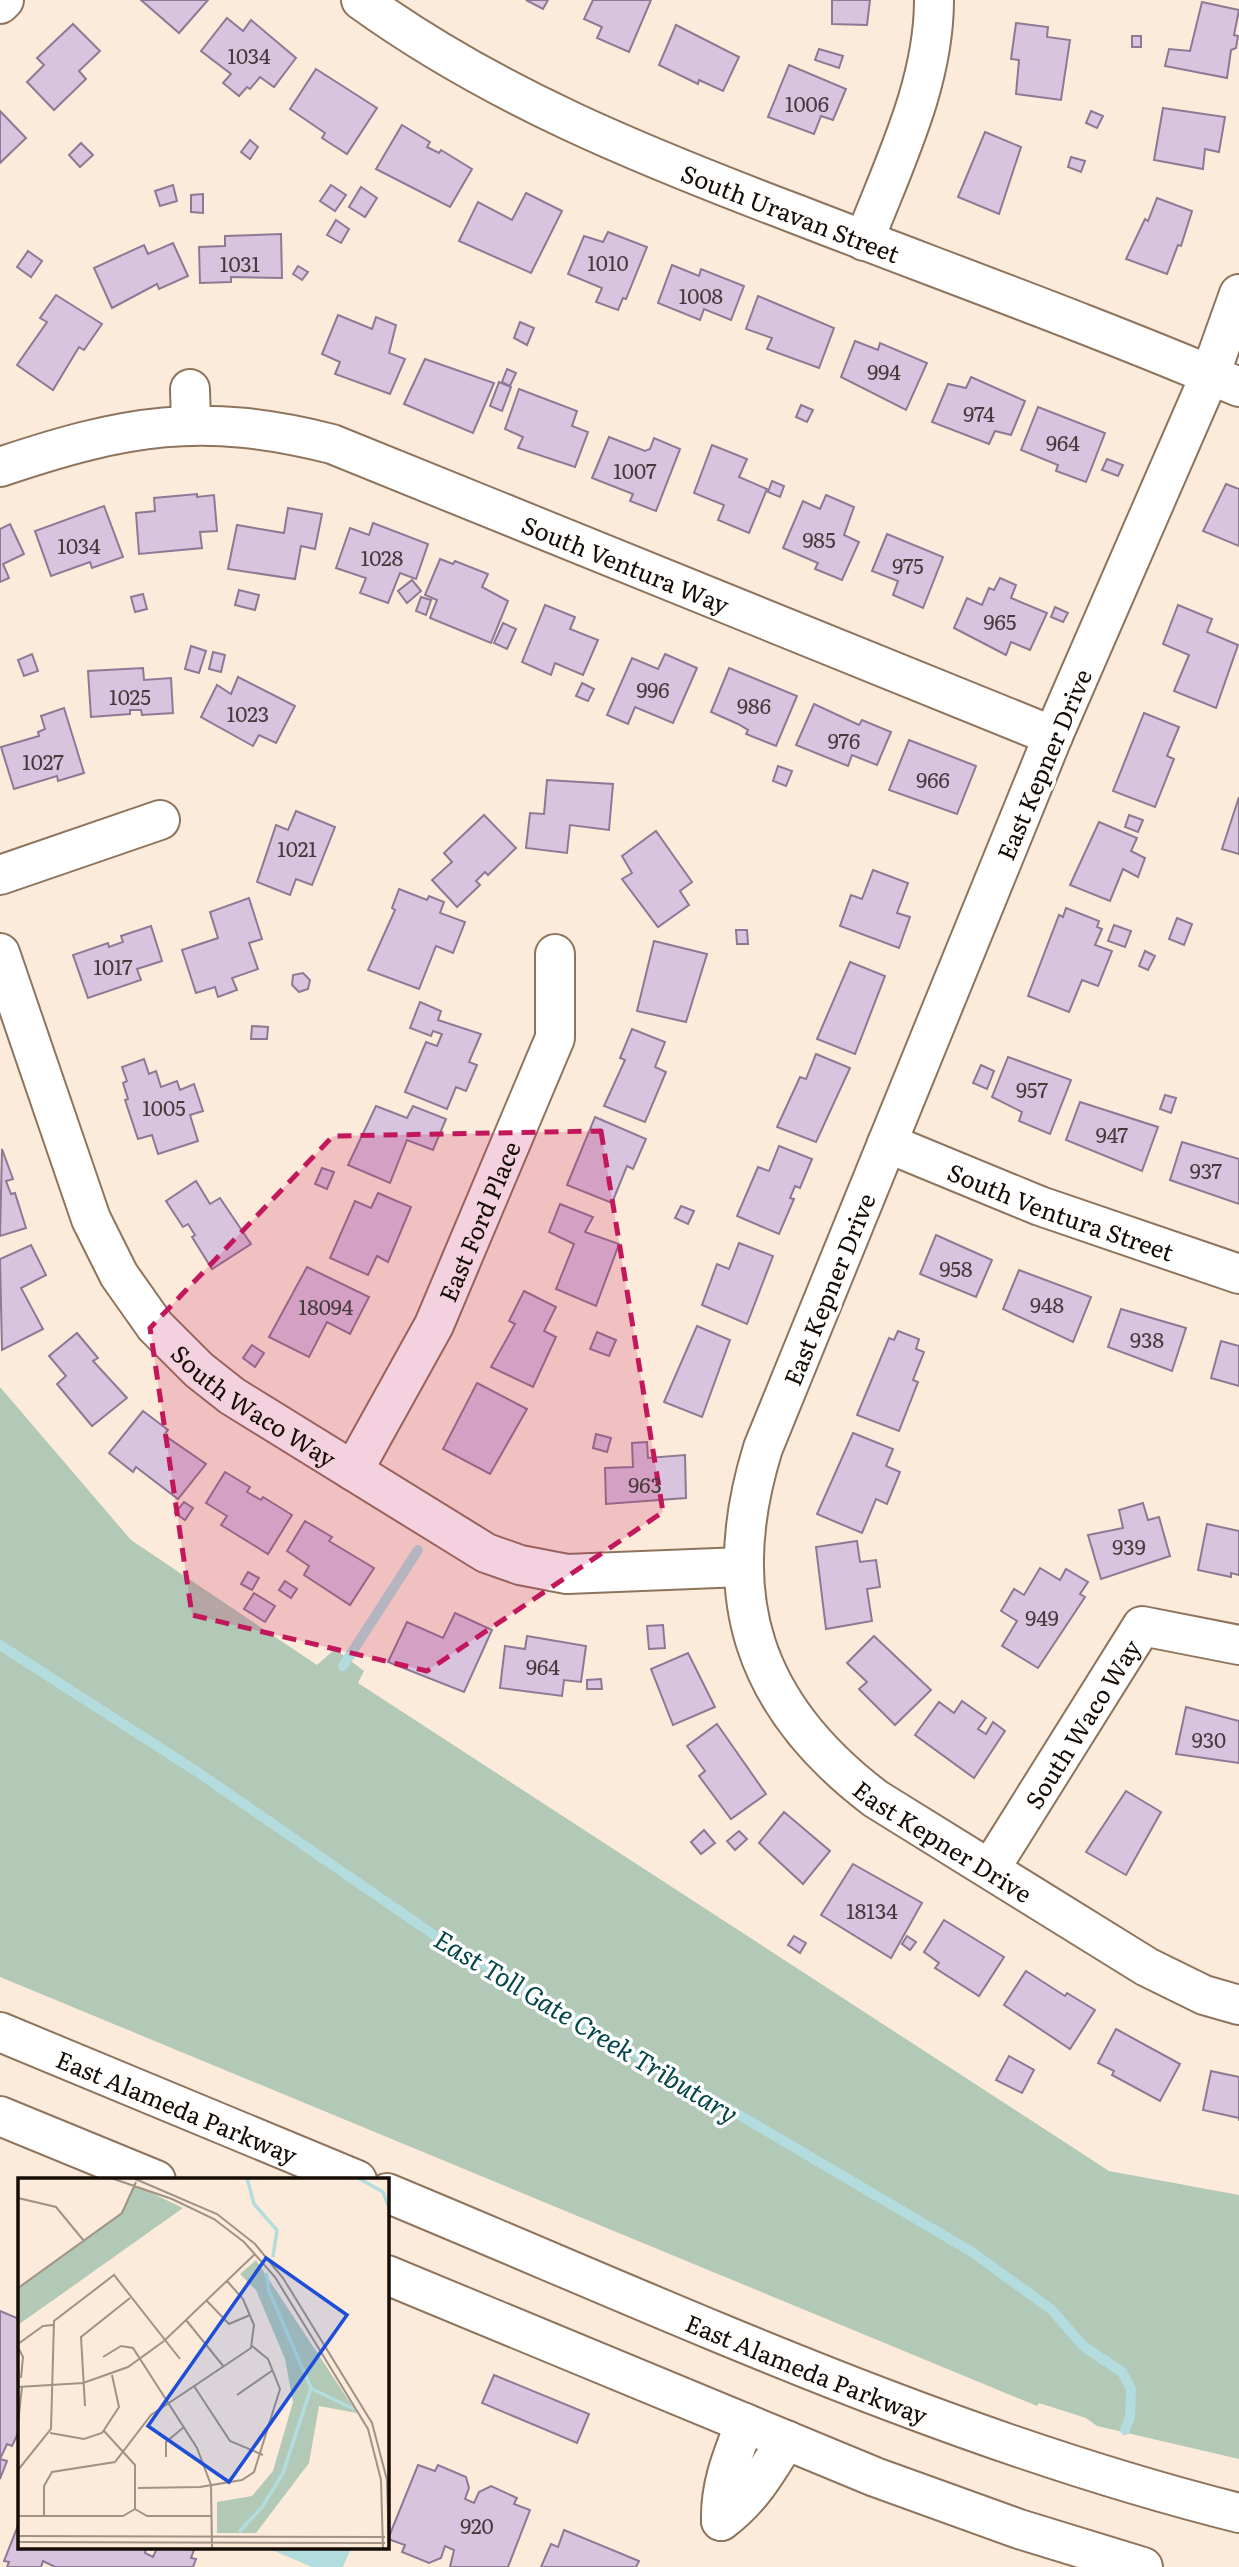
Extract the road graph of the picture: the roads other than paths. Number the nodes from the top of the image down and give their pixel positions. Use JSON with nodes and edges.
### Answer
{"nodes":[{"id":1,"x":4,"y":0,"type":"edge"},
{"id":2,"x":360,"y":0,"type":"edge"},
{"id":3,"x":934,"y":0,"type":"edge"},
{"id":4,"x":0,"y":4,"type":"edge"},
{"id":5,"x":864,"y":241,"type":"junction"},
{"id":6,"x":1239,"y":294,"type":"edge"},
{"id":7,"x":1225,"y":381,"type":"edge"},
{"id":8,"x":0,"y":467,"type":"edge"},
{"id":9,"x":1053,"y":736,"type":"junction"},
{"id":10,"x":160,"y":820,"type":"dead end"},
{"id":11,"x":0,"y":874,"type":"edge"},
{"id":12,"x":0,"y":953,"type":"edge"},
{"id":13,"x":555,"y":954,"type":"dead end"},
{"id":14,"x":887,"y":1143,"type":"junction"},
{"id":15,"x":1239,"y":1274,"type":"edge"},
{"id":16,"x":352,"y":1471,"type":"junction"},
{"id":17,"x":742,"y":1567,"type":"junction"},
{"id":18,"x":1239,"y":1645,"type":"edge"},
{"id":19,"x":990,"y":1869,"type":"junction"},
{"id":20,"x":1239,"y":2005,"type":"edge"},
{"id":21,"x":0,"y":2032,"type":"edge"},
{"id":22,"x":0,"y":2116,"type":"edge"},
{"id":23,"x":151,"y":2178,"type":"edge"},
{"id":24,"x":352,"y":2178,"type":"edge"},
{"id":25,"x":388,"y":2193,"type":"edge"},
{"id":26,"x":388,"y":2276,"type":"edge"},
{"id":27,"x":745,"y":2423,"type":"junction"},
{"id":28,"x":786,"y":2440,"type":"junction"},
{"id":29,"x":1239,"y":2513,"type":"edge"},
{"id":30,"x":1143,"y":2567,"type":"edge"}],
"edges":[{"from":1,"to":4,"type":"street"},
{"from":2,"to":5,"type":"street","name":"South Uravan Street"},
{"from":3,"to":5,"type":"street"},
{"from":5,"to":7,"type":"street","name":"South Uravan Street"},
{"from":6,"to":7,"type":"street","name":"East Kepner Drive"},
{"from":7,"to":9,"type":"street","name":"East Kepner Drive"},
{"from":8,"to":9,"type":"street","name":"South Ventura Way"},
{"from":9,"to":14,"type":"street","name":"East Kepner Drive"},
{"from":10,"to":11,"type":"street"},
{"from":12,"to":16,"type":"street","name":"South Waco Way"},
{"from":13,"to":16,"type":"street","name":"East Ford Place"},
{"from":14,"to":15,"type":"street","name":"South Ventura Street"},
{"from":14,"to":17,"type":"street","name":"East Kepner Drive"},
{"from":16,"to":17,"type":"street","name":"South Waco Way"},
{"from":17,"to":19,"type":"street","name":"East Kepner Drive"},
{"from":18,"to":19,"type":"street","name":"South Waco Way"},
{"from":19,"to":20,"type":"street","name":"East Kepner Drive"},
{"from":21,"to":24,"type":"street","name":"East Alameda Parkway"},
{"from":22,"to":23,"type":"street"},
{"from":25,"to":29,"type":"street","name":"East Alameda Parkway"},
{"from":26,"to":27,"type":"street"},
{"from":27,"to":28,"type":"street"},
{"from":27,"to":28,"type":"street"},
{"from":28,"to":30,"type":"street"}]}
